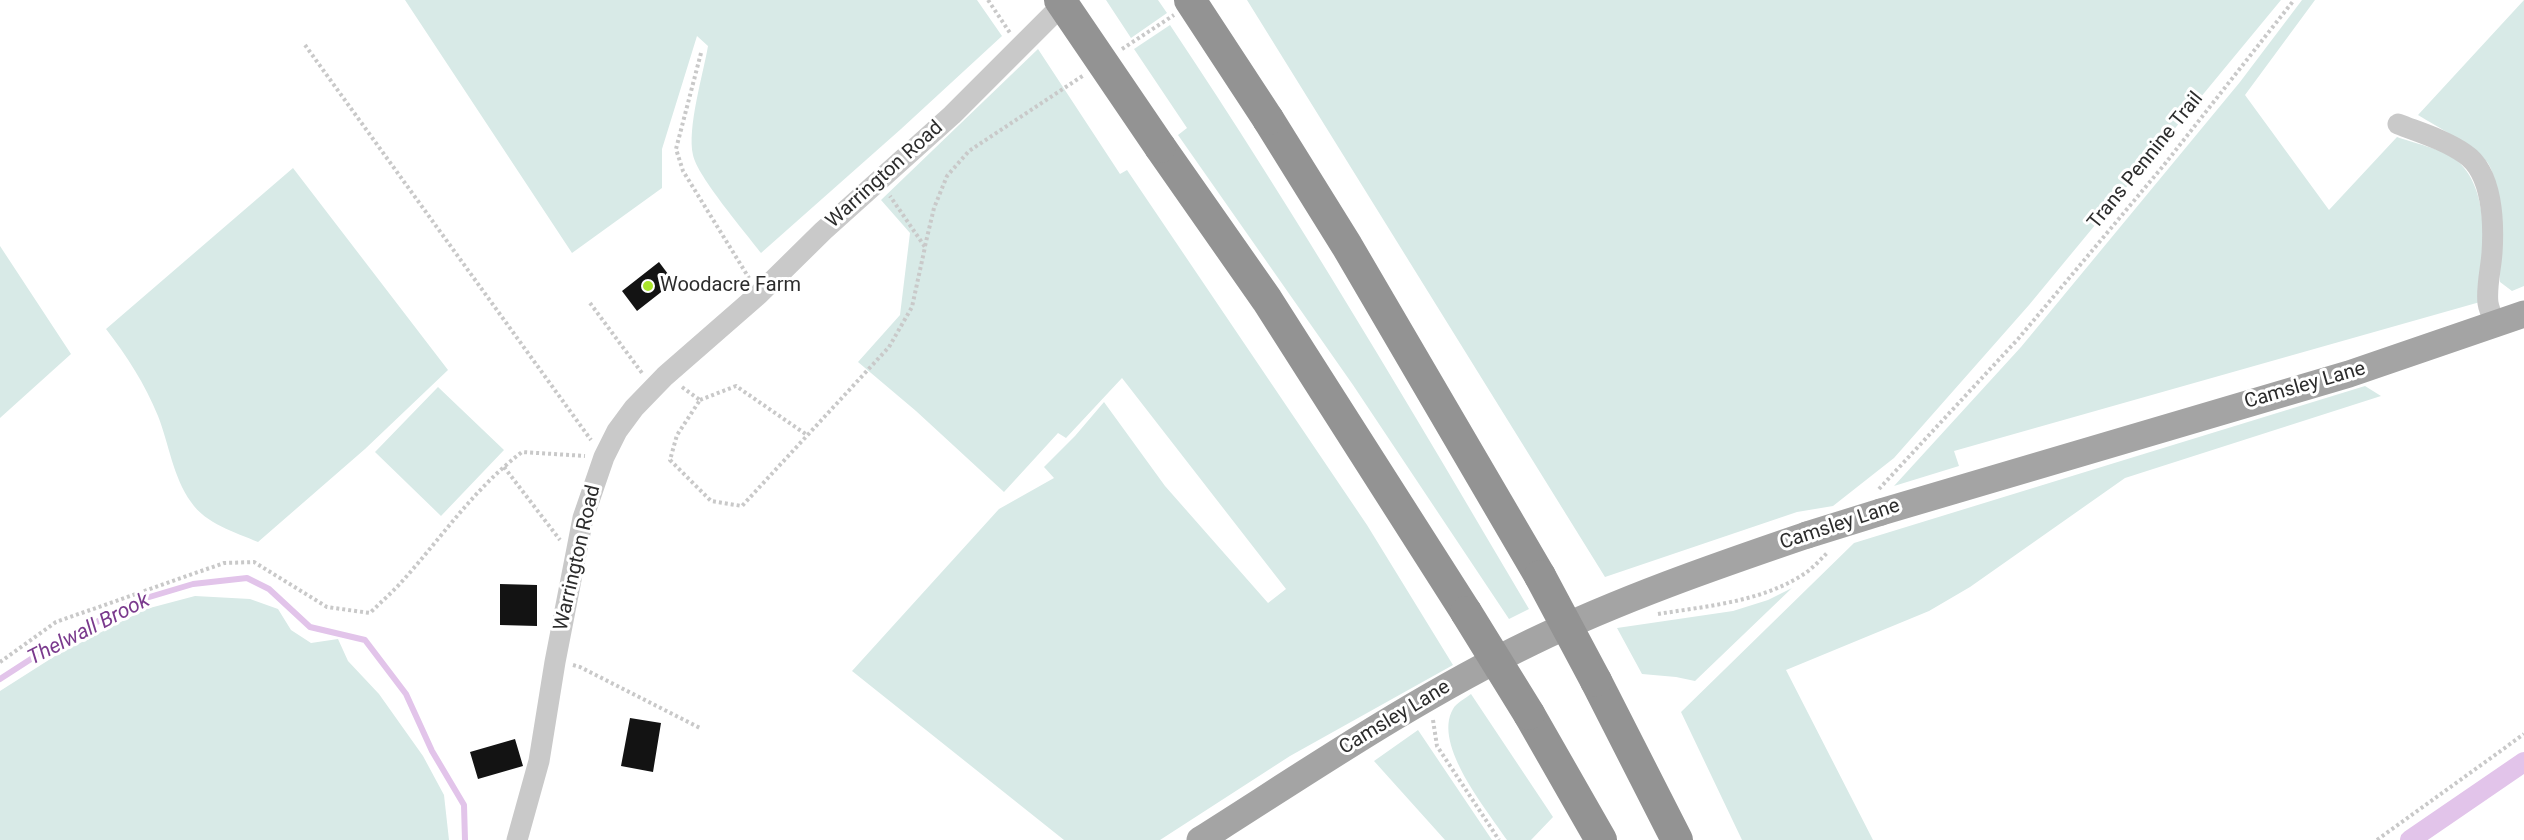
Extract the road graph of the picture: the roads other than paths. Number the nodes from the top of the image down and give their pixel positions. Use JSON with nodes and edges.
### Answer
{"nodes":[{"id":1,"x":1060,"y":0,"type":"edge"},
{"id":2,"x":1067,"y":0,"type":"edge"},
{"id":3,"x":1183,"y":7,"type":"edge"},
{"id":4,"x":2398,"y":124,"type":"dead end"},
{"id":5,"x":2524,"y":314,"type":"edge"},
{"id":6,"x":2496,"y":325,"type":"junction"},
{"id":7,"x":517,"y":840,"type":"edge"},
{"id":8,"x":1200,"y":840,"type":"edge"},
{"id":9,"x":1601,"y":840,"type":"edge"},
{"id":10,"x":1677,"y":840,"type":"edge"}],
"edges":[{"from":1,"to":9,"type":"highway","bridge":true},
{"from":2,"to":7,"type":"street","name":"Warrington Road"},
{"from":3,"to":10,"type":"highway","bridge":true},
{"from":4,"to":6,"type":"street"},
{"from":5,"to":6,"type":"main road","name":"Camsley Lane"},
{"from":6,"to":8,"type":"main road","name":"Camsley Lane","bridge":true}]}
